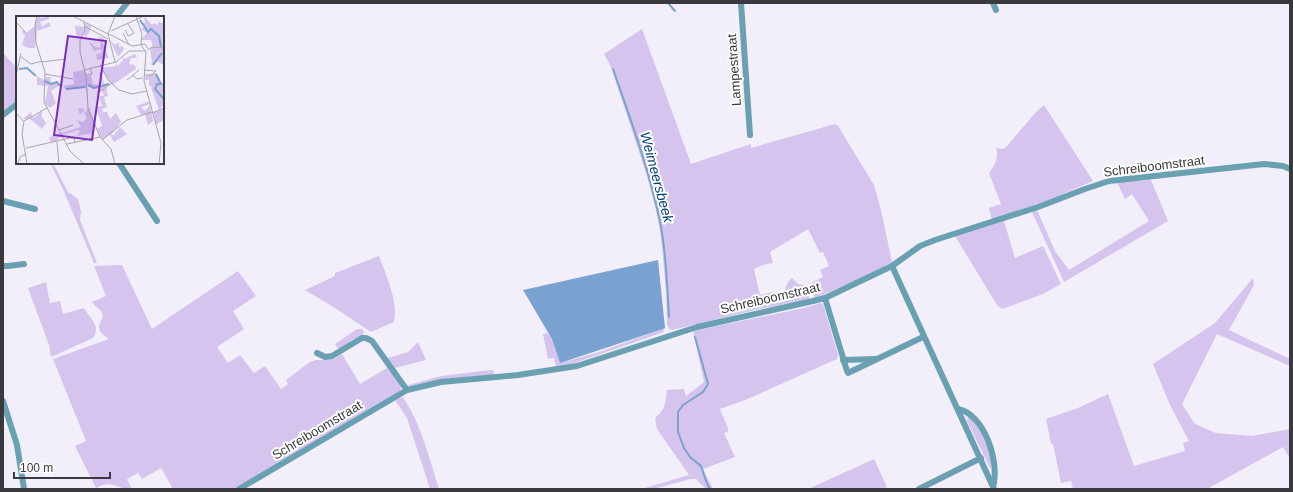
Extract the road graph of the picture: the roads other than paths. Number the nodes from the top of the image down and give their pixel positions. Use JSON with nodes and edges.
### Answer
{"nodes":[{"id":1,"x":127,"y":3,"type":"edge"},
{"id":2,"x":741,"y":3,"type":"edge"},
{"id":3,"x":993,"y":3,"type":"edge"},
{"id":4,"x":996,"y":10,"type":"dead end"},
{"id":5,"x":117,"y":16,"type":"edge"},
{"id":6,"x":16,"y":105,"type":"edge"},
{"id":7,"x":3,"y":116,"type":"edge"},
{"id":8,"x":750,"y":135,"type":"dead end"},
{"id":9,"x":120,"y":164,"type":"edge"},
{"id":10,"x":1290,"y":169,"type":"edge"},
{"id":11,"x":3,"y":201,"type":"edge"},
{"id":12,"x":35,"y":210,"type":"dead end"},
{"id":13,"x":157,"y":221,"type":"dead end"},
{"id":14,"x":24,"y":264,"type":"dead end"},
{"id":15,"x":3,"y":266,"type":"edge"},
{"id":16,"x":892,"y":266,"type":"junction"},
{"id":17,"x":825,"y":298,"type":"junction"},
{"id":18,"x":923,"y":337,"type":"junction"},
{"id":19,"x":318,"y":353,"type":"dead end"},
{"id":20,"x":879,"y":358,"type":"junction"},
{"id":21,"x":843,"y":360,"type":"junction"},
{"id":22,"x":407,"y":390,"type":"junction"},
{"id":23,"x":3,"y":401,"type":"edge"},
{"id":24,"x":958,"y":409,"type":"junction"},
{"id":25,"x":981,"y":458,"type":"junction"},
{"id":26,"x":994,"y":488,"type":"edge"},
{"id":27,"x":24,"y":489,"type":"edge"},
{"id":28,"x":239,"y":489,"type":"edge"},
{"id":29,"x":919,"y":489,"type":"edge"}],
"edges":[{"from":1,"to":5,"type":"street"},
{"from":2,"to":8,"type":"street","name":"Lampestraat"},
{"from":3,"to":4,"type":"street"},
{"from":6,"to":7,"type":"street"},
{"from":9,"to":13,"type":"street"},
{"from":10,"to":16,"type":"street","name":"Schreiboomstraat"},
{"from":11,"to":12,"type":"street"},
{"from":14,"to":15,"type":"street"},
{"from":16,"to":17,"type":"street","name":"Schreiboomstraat"},
{"from":16,"to":18,"type":"street"},
{"from":17,"to":21,"type":"street"},
{"from":17,"to":22,"type":"street","name":"Schreiboomstraat"},
{"from":18,"to":20,"type":"street"},
{"from":18,"to":24,"type":"street"},
{"from":19,"to":22,"type":"street"},
{"from":20,"to":21,"type":"street"},
{"from":20,"to":21,"type":"street"},
{"from":22,"to":28,"type":"street","name":"Schreiboomstraat"},
{"from":23,"to":27,"type":"street"},
{"from":24,"to":25,"type":"street"},
{"from":24,"to":26,"type":"street"},
{"from":25,"to":26,"type":"street"},
{"from":25,"to":29,"type":"street"}]}
